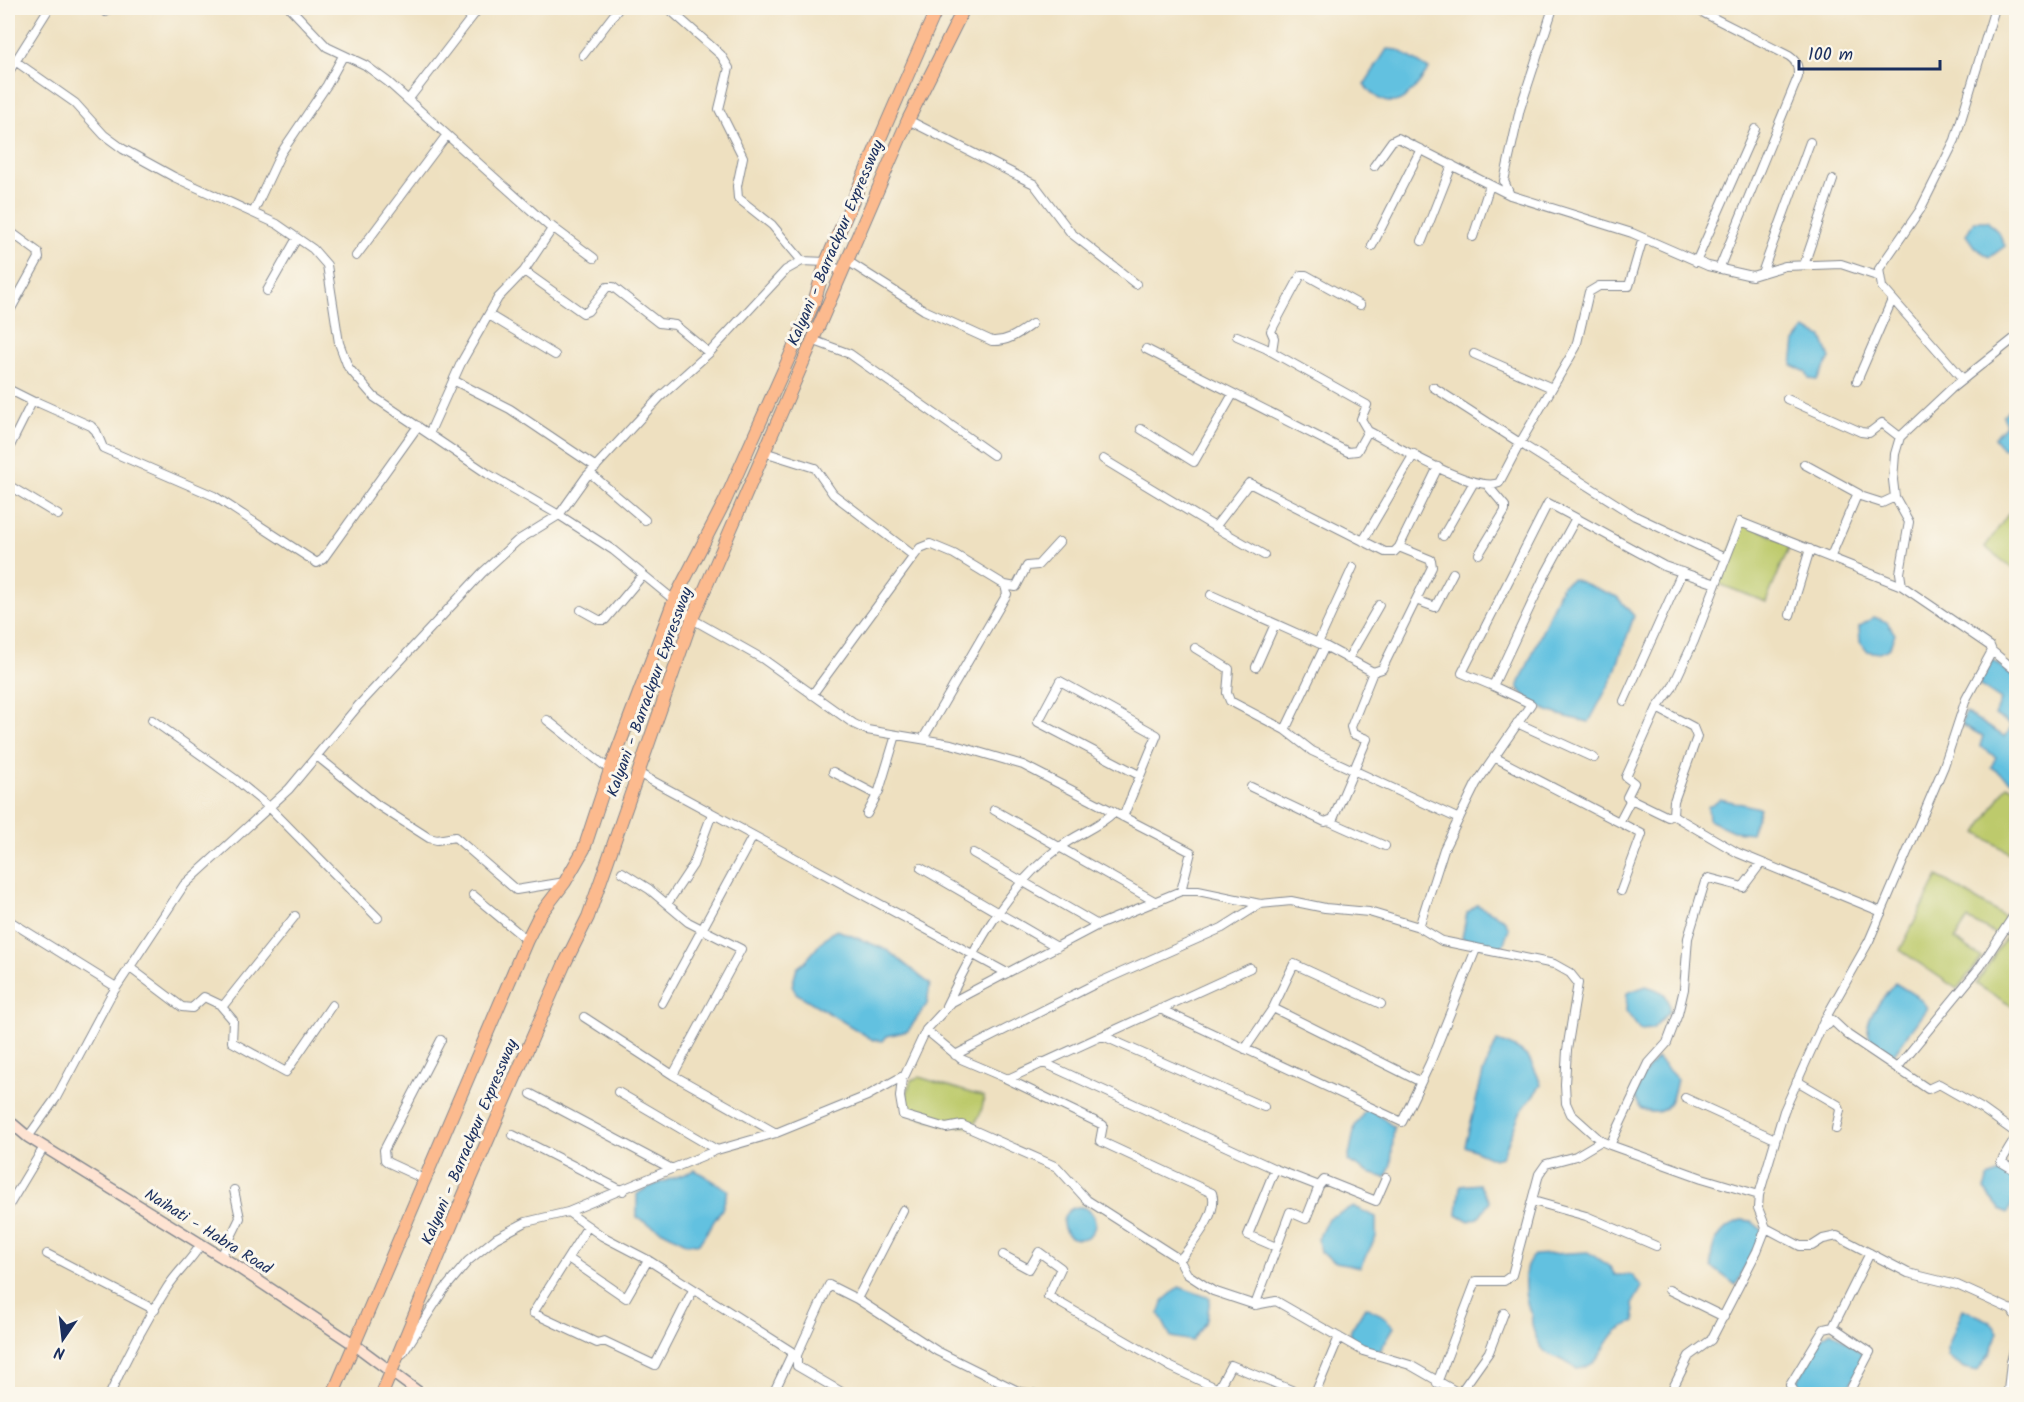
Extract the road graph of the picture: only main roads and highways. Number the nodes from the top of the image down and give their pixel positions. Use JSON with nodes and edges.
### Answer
{"nodes":[{"id":1,"x":937,"y":8,"type":"edge"},
{"id":2,"x":964,"y":8,"type":"edge"},
{"id":3,"x":8,"y":1120,"type":"edge"},
{"id":4,"x":355,"y":1345,"type":"junction"},
{"id":5,"x":390,"y":1374,"type":"junction"},
{"id":6,"x":333,"y":1395,"type":"edge"},
{"id":7,"x":382,"y":1395,"type":"edge"},
{"id":8,"x":422,"y":1395,"type":"edge"}],
"edges":[{"from":1,"to":4,"type":"highway"},
{"from":2,"to":5,"type":"highway","name":"Kalyani - Barrackpur Expressway"},
{"from":3,"to":4,"type":"main road","name":"Naihati - Habra Road"},
{"from":4,"to":5,"type":"main road","name":"Naihati - Habra Road"},
{"from":4,"to":6,"type":"highway"},
{"from":5,"to":7,"type":"highway","name":"Kalyani - Barrackpur Expressway"},
{"from":5,"to":8,"type":"main road","name":"Naihati - Habra Road"}]}
